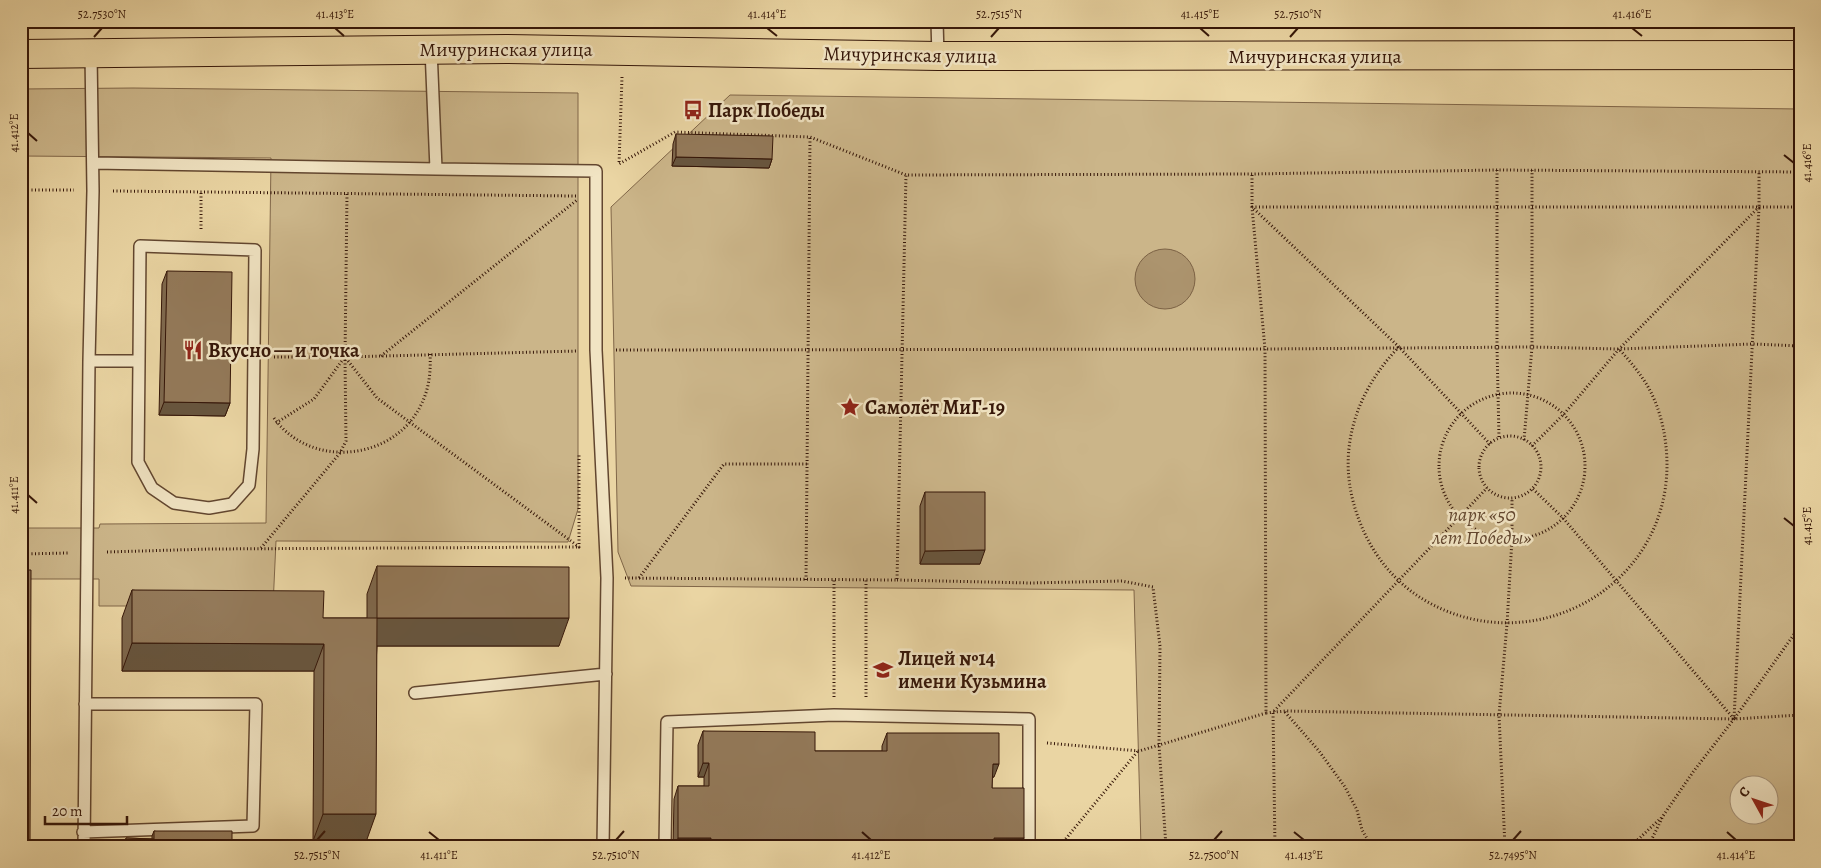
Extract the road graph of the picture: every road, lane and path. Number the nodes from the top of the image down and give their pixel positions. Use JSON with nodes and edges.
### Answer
{"nodes":[{"id":1,"x":937,"y":21,"type":"edge"},
{"id":2,"x":432,"y":49,"type":"junction"},
{"id":3,"x":623,"y":50,"type":"junction"},
{"id":4,"x":21,"y":54,"type":"edge"},
{"id":5,"x":91,"y":54,"type":"junction"},
{"id":6,"x":1800,"y":55,"type":"edge"},
{"id":7,"x":938,"y":56,"type":"junction"},
{"id":8,"x":810,"y":137,"type":"junction"},
{"id":9,"x":93,"y":163,"type":"junction"},
{"id":10,"x":436,"y":169,"type":"junction"},
{"id":11,"x":1497,"y":170,"type":"junction"},
{"id":12,"x":1532,"y":170,"type":"junction"},
{"id":13,"x":1759,"y":172,"type":"junction"},
{"id":14,"x":1800,"y":172,"type":"edge"},
{"id":15,"x":1252,"y":174,"type":"junction"},
{"id":16,"x":906,"y":175,"type":"junction"},
{"id":17,"x":21,"y":190,"type":"edge"},
{"id":18,"x":93,"y":191,"type":"junction"},
{"id":19,"x":346,"y":194,"type":"junction"},
{"id":20,"x":582,"y":196,"type":"junction"},
{"id":21,"x":581,"y":206,"type":"dead end"},
{"id":22,"x":1252,"y":207,"type":"junction"},
{"id":23,"x":1760,"y":207,"type":"junction"},
{"id":24,"x":1800,"y":207,"type":"edge"},
{"id":25,"x":1497,"y":208,"type":"junction"},
{"id":26,"x":1532,"y":208,"type":"junction"},
{"id":27,"x":1753,"y":344,"type":"junction"},
{"id":28,"x":1800,"y":346,"type":"edge"},
{"id":29,"x":1399,"y":347,"type":"junction"},
{"id":30,"x":1497,"y":347,"type":"junction"},
{"id":31,"x":1532,"y":347,"type":"junction"},
{"id":32,"x":1265,"y":349,"type":"junction"},
{"id":33,"x":1619,"y":349,"type":"junction"},
{"id":34,"x":596,"y":350,"type":"junction"},
{"id":35,"x":809,"y":350,"type":"junction"},
{"id":36,"x":903,"y":350,"type":"junction"},
{"id":37,"x":430,"y":354,"type":"junction"},
{"id":38,"x":381,"y":356,"type":"junction"},
{"id":39,"x":254,"y":357,"type":"junction"},
{"id":40,"x":345,"y":357,"type":"junction"},
{"id":41,"x":89,"y":361,"type":"junction"},
{"id":42,"x":139,"y":361,"type":"junction"},
{"id":43,"x":580,"y":361,"type":"dead end"},
{"id":44,"x":254,"y":389,"type":"junction"},
{"id":45,"x":1498,"y":394,"type":"junction"},
{"id":46,"x":1528,"y":394,"type":"junction"},
{"id":47,"x":1462,"y":413,"type":"junction"},
{"id":48,"x":1564,"y":414,"type":"junction"},
{"id":49,"x":278,"y":423,"type":"junction"},
{"id":50,"x":410,"y":423,"type":"junction"},
{"id":51,"x":253,"y":434,"type":"junction"},
{"id":52,"x":1499,"y":438,"type":"junction"},
{"id":53,"x":1524,"y":440,"type":"junction"},
{"id":54,"x":1490,"y":444,"type":"junction"},
{"id":55,"x":1532,"y":446,"type":"junction"},
{"id":56,"x":579,"y":449,"type":"dead end"},
{"id":57,"x":340,"y":453,"type":"junction"},
{"id":58,"x":807,"y":464,"type":"junction"},
{"id":59,"x":1487,"y":488,"type":"junction"},
{"id":60,"x":1533,"y":488,"type":"junction"},
{"id":61,"x":1512,"y":498,"type":"junction"},
{"id":62,"x":1460,"y":517,"type":"junction"},
{"id":63,"x":1563,"y":518,"type":"junction"},
{"id":64,"x":1512,"y":539,"type":"junction"},
{"id":65,"x":579,"y":547,"type":"junction"},
{"id":66,"x":261,"y":548,"type":"junction"},
{"id":67,"x":87,"y":553,"type":"junction"},
{"id":68,"x":21,"y":554,"type":"edge"},
{"id":69,"x":607,"y":578,"type":"junction"},
{"id":70,"x":639,"y":579,"type":"junction"},
{"id":71,"x":806,"y":580,"type":"junction"},
{"id":72,"x":834,"y":580,"type":"junction"},
{"id":73,"x":866,"y":580,"type":"junction"},
{"id":74,"x":897,"y":580,"type":"junction"},
{"id":75,"x":1616,"y":580,"type":"junction"},
{"id":76,"x":1399,"y":581,"type":"junction"},
{"id":77,"x":1507,"y":624,"type":"junction"},
{"id":78,"x":1800,"y":626,"type":"edge"},
{"id":79,"x":606,"y":674,"type":"junction"},
{"id":80,"x":415,"y":693,"type":"dead end"},
{"id":81,"x":85,"y":704,"type":"junction"},
{"id":82,"x":1285,"y":711,"type":"junction"},
{"id":83,"x":1273,"y":712,"type":"junction"},
{"id":84,"x":1266,"y":713,"type":"junction"},
{"id":85,"x":834,"y":715,"type":"junction"},
{"id":86,"x":866,"y":715,"type":"junction"},
{"id":87,"x":1499,"y":715,"type":"junction"},
{"id":88,"x":1800,"y":715,"type":"edge"},
{"id":89,"x":1734,"y":718,"type":"junction"},
{"id":90,"x":1029,"y":741,"type":"junction"},
{"id":91,"x":1159,"y":745,"type":"junction"},
{"id":92,"x":1138,"y":751,"type":"junction"},
{"id":93,"x":1663,"y":816,"type":"junction"},
{"id":94,"x":84,"y":832,"type":"junction"},
{"id":95,"x":84,"y":847,"type":"edge"},
{"id":96,"x":603,"y":847,"type":"edge"},
{"id":97,"x":665,"y":847,"type":"edge"},
{"id":98,"x":1029,"y":847,"type":"edge"},
{"id":99,"x":1060,"y":847,"type":"edge"},
{"id":100,"x":1166,"y":847,"type":"edge"},
{"id":101,"x":1275,"y":847,"type":"edge"},
{"id":102,"x":1372,"y":847,"type":"edge"},
{"id":103,"x":1505,"y":847,"type":"edge"},
{"id":104,"x":1630,"y":847,"type":"edge"},
{"id":105,"x":1648,"y":847,"type":"edge"}],
"edges":[{"from":1,"to":7,"type":"lane"},
{"from":2,"to":3,"type":"main road","name":"Мичуринская улица"},
{"from":2,"to":5,"type":"main road","name":"Мичуринская улица"},
{"from":2,"to":10,"type":"lane"},
{"from":3,"to":7,"type":"main road","name":"Мичуринская улица"},
{"from":3,"to":8,"type":"path"},
{"from":4,"to":5,"type":"main road","name":"Мичуринская улица"},
{"from":5,"to":9,"type":"lane"},
{"from":6,"to":7,"type":"main road","name":"Мичуринская улица"},
{"from":8,"to":16,"type":"path"},
{"from":8,"to":35,"type":"path"},
{"from":9,"to":10,"type":"lane"},
{"from":9,"to":18,"type":"lane"},
{"from":10,"to":34,"type":"lane"},
{"from":11,"to":12,"type":"path"},
{"from":11,"to":15,"type":"path"},
{"from":11,"to":25,"type":"path"},
{"from":12,"to":13,"type":"path"},
{"from":12,"to":26,"type":"path"},
{"from":13,"to":14,"type":"path"},
{"from":13,"to":23,"type":"path"},
{"from":15,"to":16,"type":"path"},
{"from":15,"to":22,"type":"path"},
{"from":16,"to":36,"type":"path"},
{"from":17,"to":18,"type":"path"},
{"from":18,"to":19,"type":"path"},
{"from":18,"to":41,"type":"lane"},
{"from":19,"to":20,"type":"path"},
{"from":19,"to":40,"type":"path"},
{"from":20,"to":21,"type":"path"},
{"from":20,"to":38,"type":"path"},
{"from":22,"to":25,"type":"path"},
{"from":22,"to":29,"type":"path"},
{"from":22,"to":32,"type":"path"},
{"from":23,"to":24,"type":"path"},
{"from":23,"to":26,"type":"path"},
{"from":23,"to":27,"type":"path"},
{"from":23,"to":33,"type":"path"},
{"from":25,"to":26,"type":"path"},
{"from":25,"to":30,"type":"path"},
{"from":26,"to":31,"type":"path"},
{"from":27,"to":28,"type":"path"},
{"from":27,"to":33,"type":"path"},
{"from":27,"to":89,"type":"path"},
{"from":29,"to":30,"type":"path"},
{"from":29,"to":32,"type":"path"},
{"from":29,"to":47,"type":"path"},
{"from":29,"to":76,"type":"path"},
{"from":30,"to":31,"type":"path"},
{"from":30,"to":45,"type":"path"},
{"from":31,"to":33,"type":"path"},
{"from":31,"to":46,"type":"path"},
{"from":32,"to":36,"type":"path"},
{"from":32,"to":84,"type":"path"},
{"from":33,"to":48,"type":"path"},
{"from":33,"to":75,"type":"path"},
{"from":34,"to":35,"type":"path"},
{"from":34,"to":69,"type":"lane"},
{"from":35,"to":36,"type":"path"},
{"from":35,"to":58,"type":"path"},
{"from":36,"to":74,"type":"path"},
{"from":37,"to":38,"type":"path"},
{"from":37,"to":43,"type":"path"},
{"from":37,"to":50,"type":"path"},
{"from":38,"to":40,"type":"path"},
{"from":39,"to":40,"type":"path"},
{"from":39,"to":42,"type":"lane"},
{"from":39,"to":44,"type":"lane"},
{"from":40,"to":49,"type":"path"},
{"from":40,"to":50,"type":"path"},
{"from":40,"to":57,"type":"path"},
{"from":41,"to":42,"type":"lane"},
{"from":41,"to":67,"type":"lane"},
{"from":42,"to":51,"type":"lane"},
{"from":44,"to":49,"type":"path"},
{"from":44,"to":51,"type":"lane"},
{"from":45,"to":46,"type":"path"},
{"from":45,"to":47,"type":"path"},
{"from":45,"to":52,"type":"path"},
{"from":46,"to":48,"type":"path"},
{"from":46,"to":53,"type":"path"},
{"from":47,"to":54,"type":"path"},
{"from":47,"to":62,"type":"path"},
{"from":48,"to":55,"type":"path"},
{"from":48,"to":63,"type":"path"},
{"from":49,"to":51,"type":"path"},
{"from":49,"to":57,"type":"path"},
{"from":50,"to":57,"type":"path"},
{"from":50,"to":65,"type":"path"},
{"from":52,"to":53,"type":"path"},
{"from":52,"to":54,"type":"path"},
{"from":53,"to":55,"type":"path"},
{"from":54,"to":59,"type":"path"},
{"from":55,"to":60,"type":"path"},
{"from":56,"to":65,"type":"path"},
{"from":57,"to":66,"type":"path"},
{"from":58,"to":70,"type":"path"},
{"from":58,"to":71,"type":"path"},
{"from":59,"to":61,"type":"path"},
{"from":59,"to":62,"type":"path"},
{"from":60,"to":61,"type":"path"},
{"from":60,"to":63,"type":"path"},
{"from":61,"to":64,"type":"path"},
{"from":62,"to":64,"type":"path"},
{"from":62,"to":76,"type":"path"},
{"from":63,"to":64,"type":"path"},
{"from":63,"to":75,"type":"path"},
{"from":64,"to":77,"type":"path"},
{"from":65,"to":66,"type":"path"},
{"from":66,"to":67,"type":"path"},
{"from":67,"to":68,"type":"path"},
{"from":67,"to":81,"type":"lane"},
{"from":69,"to":70,"type":"path"},
{"from":69,"to":79,"type":"lane"},
{"from":70,"to":71,"type":"path"},
{"from":71,"to":72,"type":"path"},
{"from":72,"to":73,"type":"path"},
{"from":72,"to":85,"type":"path"},
{"from":73,"to":74,"type":"path"},
{"from":73,"to":86,"type":"path"},
{"from":74,"to":91,"type":"path"},
{"from":75,"to":77,"type":"path"},
{"from":75,"to":89,"type":"path"},
{"from":76,"to":77,"type":"path"},
{"from":76,"to":83,"type":"path"},
{"from":77,"to":87,"type":"path"},
{"from":78,"to":89,"type":"path"},
{"from":79,"to":80,"type":"lane"},
{"from":79,"to":96,"type":"lane"},
{"from":81,"to":94,"type":"lane"},
{"from":81,"to":94,"type":"lane"},
{"from":82,"to":83,"type":"path"},
{"from":82,"to":87,"type":"path"},
{"from":82,"to":102,"type":"path"},
{"from":83,"to":84,"type":"path"},
{"from":83,"to":101,"type":"path"},
{"from":84,"to":91,"type":"path"},
{"from":85,"to":86,"type":"lane"},
{"from":85,"to":97,"type":"lane"},
{"from":86,"to":90,"type":"lane"},
{"from":87,"to":89,"type":"path"},
{"from":87,"to":103,"type":"path"},
{"from":88,"to":89,"type":"path"},
{"from":89,"to":93,"type":"path"},
{"from":90,"to":92,"type":"path"},
{"from":90,"to":98,"type":"lane"},
{"from":91,"to":92,"type":"path"},
{"from":91,"to":100,"type":"path"},
{"from":92,"to":99,"type":"path"},
{"from":93,"to":104,"type":"path"},
{"from":93,"to":105,"type":"path"},
{"from":94,"to":95,"type":"lane"}]}
